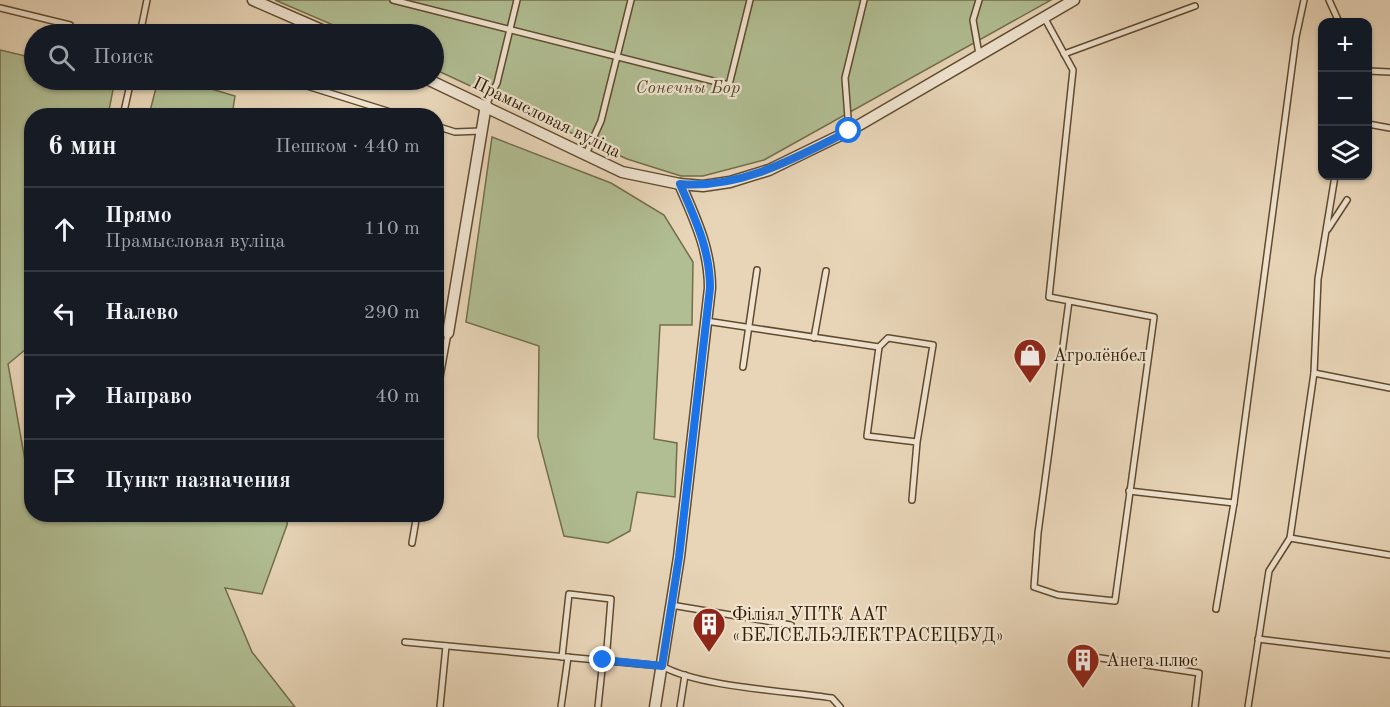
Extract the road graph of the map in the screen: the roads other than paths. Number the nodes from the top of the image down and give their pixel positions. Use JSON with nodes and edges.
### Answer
{"nodes":[{"id":1,"x":147,"y":0,"type":"edge"},
{"id":2,"x":395,"y":0,"type":"edge"},
{"id":3,"x":517,"y":0,"type":"edge"},
{"id":4,"x":631,"y":0,"type":"edge"},
{"id":5,"x":750,"y":0,"type":"edge"},
{"id":6,"x":864,"y":0,"type":"edge"},
{"id":7,"x":979,"y":0,"type":"edge"},
{"id":8,"x":1074,"y":0,"type":"edge"},
{"id":9,"x":1304,"y":0,"type":"edge"},
{"id":10,"x":1329,"y":0,"type":"edge"},
{"id":11,"x":258,"y":1,"type":"edge"},
{"id":12,"x":1195,"y":6,"type":"dead end"},
{"id":13,"x":0,"y":8,"type":"edge"},
{"id":14,"x":1044,"y":17,"type":"junction"},
{"id":15,"x":1337,"y":18,"type":"edge"},
{"id":16,"x":66,"y":24,"type":"edge"},
{"id":17,"x":142,"y":24,"type":"edge"},
{"id":18,"x":309,"y":24,"type":"edge"},
{"id":19,"x":510,"y":30,"type":"junction"},
{"id":20,"x":1064,"y":54,"type":"junction"},
{"id":21,"x":980,"y":56,"type":"junction"},
{"id":22,"x":617,"y":57,"type":"junction"},
{"id":23,"x":1372,"y":71,"type":"edge"},
{"id":24,"x":1390,"y":72,"type":"edge"},
{"id":25,"x":444,"y":87,"type":"edge"},
{"id":26,"x":129,"y":90,"type":"edge"},
{"id":27,"x":320,"y":90,"type":"edge"},
{"id":28,"x":486,"y":105,"type":"junction"},
{"id":29,"x":125,"y":108,"type":"edge"},
{"id":30,"x":377,"y":108,"type":"edge"},
{"id":31,"x":1372,"y":125,"type":"edge"},
{"id":32,"x":1390,"y":128,"type":"edge"},
{"id":33,"x":444,"y":129,"type":"edge"},
{"id":34,"x":482,"y":131,"type":"junction"},
{"id":35,"x":849,"y":131,"type":"junction"},
{"id":36,"x":586,"y":154,"type":"junction"},
{"id":37,"x":1334,"y":180,"type":"edge"},
{"id":38,"x":680,"y":184,"type":"junction"},
{"id":39,"x":1347,"y":200,"type":"dead end"},
{"id":40,"x":1326,"y":231,"type":"junction"},
{"id":41,"x":757,"y":270,"type":"dead end"},
{"id":42,"x":826,"y":271,"type":"dead end"},
{"id":43,"x":1069,"y":301,"type":"junction"},
{"id":44,"x":706,"y":321,"type":"junction"},
{"id":45,"x":748,"y":328,"type":"junction"},
{"id":46,"x":448,"y":333,"type":"joint"},
{"id":47,"x":814,"y":338,"type":"junction"},
{"id":48,"x":879,"y":347,"type":"junction"},
{"id":49,"x":444,"y":355,"type":"edge"},
{"id":50,"x":743,"y":367,"type":"dead end"},
{"id":51,"x":1314,"y":373,"type":"junction"},
{"id":52,"x":1390,"y":388,"type":"edge"},
{"id":53,"x":917,"y":442,"type":"junction"},
{"id":54,"x":1129,"y":491,"type":"junction"},
{"id":55,"x":912,"y":500,"type":"dead end"},
{"id":56,"x":1234,"y":503,"type":"junction"},
{"id":57,"x":416,"y":522,"type":"edge"},
{"id":58,"x":1290,"y":538,"type":"junction"},
{"id":59,"x":412,"y":543,"type":"dead end"},
{"id":60,"x":1390,"y":555,"type":"edge"},
{"id":61,"x":671,"y":605,"type":"junction"},
{"id":62,"x":1216,"y":609,"type":"dead end"},
{"id":63,"x":791,"y":625,"type":"dead end"},
{"id":64,"x":1258,"y":639,"type":"junction"},
{"id":65,"x":405,"y":642,"type":"dead end"},
{"id":66,"x":446,"y":646,"type":"junction"},
{"id":67,"x":1390,"y":655,"type":"edge"},
{"id":68,"x":565,"y":657,"type":"junction"},
{"id":69,"x":1094,"y":657,"type":"dead end"},
{"id":70,"x":605,"y":660,"type":"junction"},
{"id":71,"x":662,"y":666,"type":"junction"},
{"id":72,"x":685,"y":675,"type":"junction"},
{"id":73,"x":440,"y":707,"type":"edge"},
{"id":74,"x":561,"y":707,"type":"edge"},
{"id":75,"x":598,"y":707,"type":"edge"},
{"id":76,"x":655,"y":707,"type":"edge"},
{"id":77,"x":680,"y":707,"type":"edge"},
{"id":78,"x":840,"y":707,"type":"edge"},
{"id":79,"x":1196,"y":707,"type":"edge"},
{"id":80,"x":1248,"y":707,"type":"edge"}],
"edges":[{"from":1,"to":17,"type":"lane"},
{"from":2,"to":19,"type":"lane"},
{"from":3,"to":19,"type":"lane"},
{"from":4,"to":22,"type":"lane"},
{"from":5,"to":22,"type":"lane"},
{"from":6,"to":35,"type":"lane"},
{"from":7,"to":21,"type":"lane"},
{"from":8,"to":14,"type":"street","name":"Прамысловая вуліца"},
{"from":9,"to":56,"type":"lane"},
{"from":10,"to":15,"type":"lane"},
{"from":11,"to":18,"type":"street"},
{"from":12,"to":20,"type":"lane"},
{"from":13,"to":16,"type":"lane"},
{"from":14,"to":20,"type":"lane"},
{"from":14,"to":21,"type":"street","name":"Прамысловая вуліца"},
{"from":19,"to":22,"type":"lane"},
{"from":19,"to":28,"type":"lane"},
{"from":20,"to":43,"type":"lane"},
{"from":21,"to":35,"type":"street","name":"Прамысловая вуліца"},
{"from":22,"to":36,"type":"lane"},
{"from":23,"to":24,"type":"lane"},
{"from":25,"to":28,"type":"street","name":"Прамысловая вуліца"},
{"from":26,"to":29,"type":"lane"},
{"from":27,"to":30,"type":"lane"},
{"from":28,"to":34,"type":"street"},
{"from":28,"to":36,"type":"street","name":"Прамысловая вуліца"},
{"from":31,"to":32,"type":"lane"},
{"from":33,"to":34,"type":"lane"},
{"from":34,"to":46,"type":"street"},
{"from":35,"to":38,"type":"street","name":"Прамысловая вуліца"},
{"from":36,"to":38,"type":"street","name":"Прамысловая вуліца"},
{"from":37,"to":40,"type":"lane"},
{"from":38,"to":44,"type":"street"},
{"from":39,"to":40,"type":"lane"},
{"from":40,"to":51,"type":"lane"},
{"from":41,"to":45,"type":"lane"},
{"from":42,"to":47,"type":"lane"},
{"from":43,"to":54,"type":"lane"},
{"from":43,"to":54,"type":"lane"},
{"from":44,"to":45,"type":"lane"},
{"from":44,"to":61,"type":"street"},
{"from":45,"to":47,"type":"lane"},
{"from":45,"to":50,"type":"lane"},
{"from":46,"to":49,"type":"lane"},
{"from":47,"to":48,"type":"lane"},
{"from":48,"to":53,"type":"lane"},
{"from":48,"to":53,"type":"lane"},
{"from":51,"to":52,"type":"lane"},
{"from":51,"to":58,"type":"lane"},
{"from":53,"to":55,"type":"lane"},
{"from":54,"to":56,"type":"lane"},
{"from":56,"to":62,"type":"lane"},
{"from":57,"to":59,"type":"lane"},
{"from":58,"to":60,"type":"lane"},
{"from":58,"to":64,"type":"lane"},
{"from":61,"to":63,"type":"lane"},
{"from":61,"to":71,"type":"street"},
{"from":64,"to":67,"type":"lane"},
{"from":64,"to":80,"type":"lane"},
{"from":65,"to":66,"type":"lane"},
{"from":66,"to":68,"type":"lane"},
{"from":66,"to":73,"type":"lane"},
{"from":68,"to":70,"type":"lane"},
{"from":68,"to":70,"type":"lane"},
{"from":68,"to":74,"type":"lane"},
{"from":69,"to":79,"type":"lane"},
{"from":70,"to":71,"type":"lane"},
{"from":70,"to":75,"type":"lane"},
{"from":71,"to":72,"type":"lane"},
{"from":71,"to":76,"type":"street"},
{"from":72,"to":77,"type":"lane"},
{"from":72,"to":78,"type":"lane"}]}
